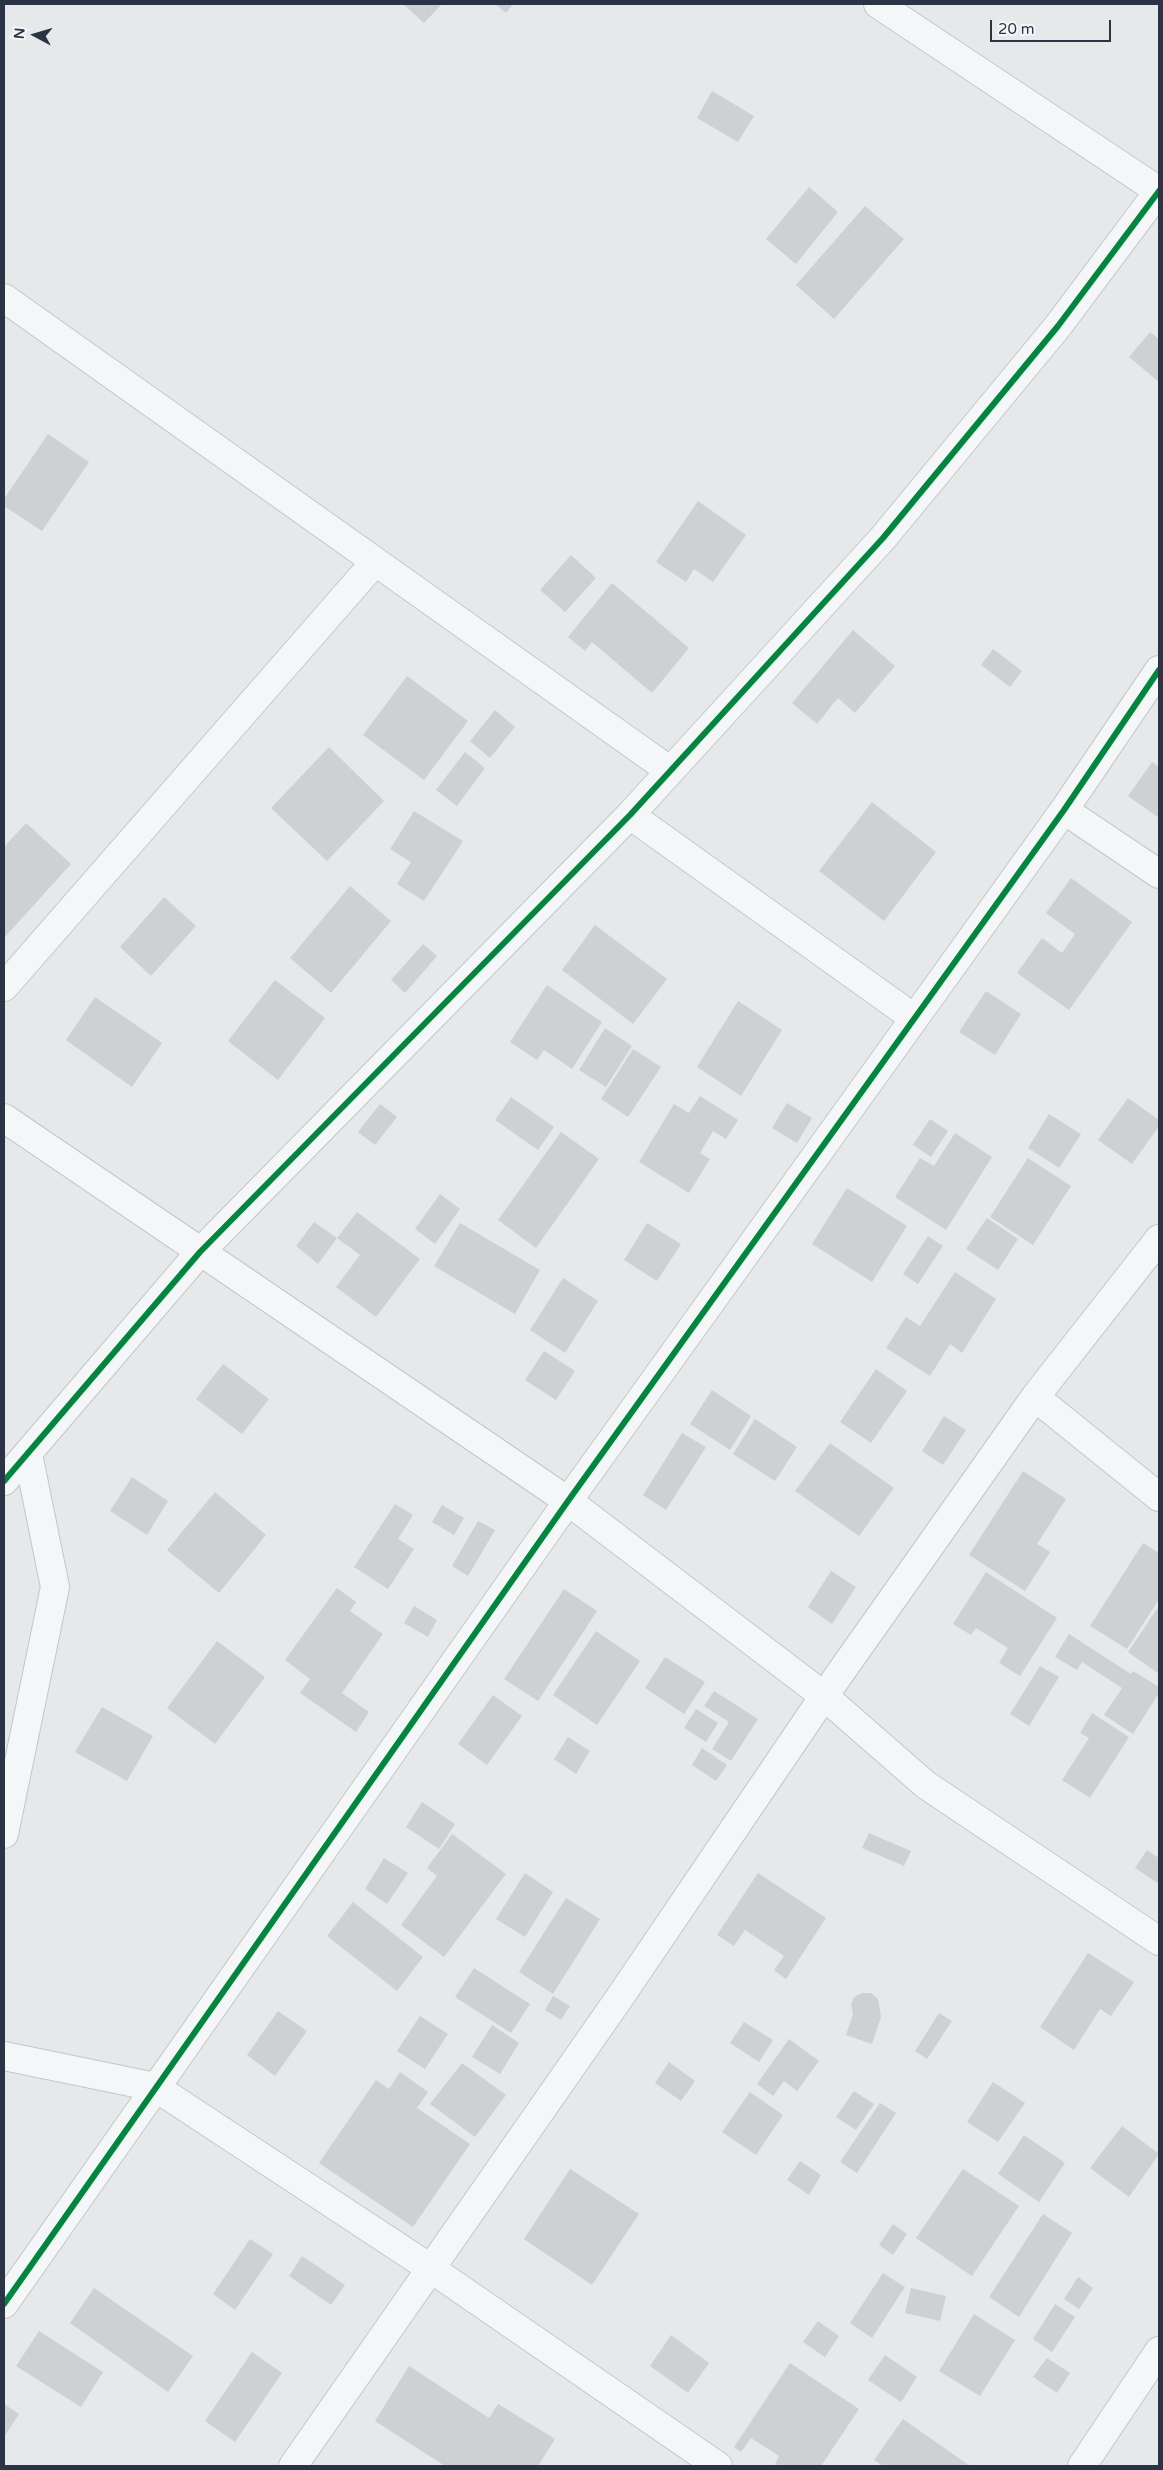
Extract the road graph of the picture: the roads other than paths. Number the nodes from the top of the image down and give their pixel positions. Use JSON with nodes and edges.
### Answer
{"nodes":[{"id":1,"x":878,"y":4,"type":"edge"},
{"id":2,"x":1159,"y":191,"type":"edge"},
{"id":3,"x":4,"y":298,"type":"edge"},
{"id":4,"x":374,"y":562,"type":"junction"},
{"id":5,"x":1159,"y":670,"type":"edge"},
{"id":6,"x":669,"y":770,"type":"junction"},
{"id":7,"x":1064,"y":810,"type":"junction"},
{"id":8,"x":630,"y":815,"type":"junction"},
{"id":9,"x":1159,"y":874,"type":"edge"},
{"id":10,"x":4,"y":987,"type":"edge"},
{"id":11,"x":914,"y":1018,"type":"junction"},
{"id":12,"x":4,"y":1118,"type":"edge"},
{"id":13,"x":1159,"y":1240,"type":"edge"},
{"id":14,"x":200,"y":1252,"type":"junction"},
{"id":15,"x":1035,"y":1397,"type":"junction"},
{"id":16,"x":28,"y":1454,"type":"junction"},
{"id":17,"x":4,"y":1481,"type":"edge"},
{"id":18,"x":1159,"y":1497,"type":"edge"},
{"id":19,"x":568,"y":1501,"type":"junction"},
{"id":20,"x":824,"y":1696,"type":"junction"},
{"id":21,"x":4,"y":1834,"type":"edge"},
{"id":22,"x":1159,"y":1941,"type":"edge"},
{"id":23,"x":4,"y":2056,"type":"edge"},
{"id":24,"x":155,"y":2087,"type":"junction"},
{"id":25,"x":430,"y":2268,"type":"junction"},
{"id":26,"x":4,"y":2304,"type":"edge"},
{"id":27,"x":1159,"y":2351,"type":"edge"},
{"id":28,"x":685,"y":2457,"type":"edge"},
{"id":29,"x":293,"y":2466,"type":"edge"},
{"id":30,"x":718,"y":2466,"type":"edge"},
{"id":31,"x":1082,"y":2466,"type":"edge"}],
"edges":[{"from":1,"to":2,"type":"street"},
{"from":2,"to":6,"type":"street"},
{"from":3,"to":4,"type":"street"},
{"from":4,"to":6,"type":"street"},
{"from":4,"to":10,"type":"street"},
{"from":5,"to":7,"type":"street"},
{"from":6,"to":8,"type":"street"},
{"from":7,"to":9,"type":"street"},
{"from":7,"to":11,"type":"street"},
{"from":8,"to":11,"type":"street"},
{"from":8,"to":14,"type":"street"},
{"from":11,"to":19,"type":"street"},
{"from":12,"to":14,"type":"street"},
{"from":13,"to":15,"type":"street"},
{"from":14,"to":16,"type":"street"},
{"from":14,"to":19,"type":"street"},
{"from":15,"to":18,"type":"street"},
{"from":15,"to":20,"type":"street"},
{"from":16,"to":17,"type":"street"},
{"from":16,"to":21,"type":"street"},
{"from":19,"to":20,"type":"street"},
{"from":19,"to":24,"type":"street"},
{"from":20,"to":22,"type":"street"},
{"from":20,"to":25,"type":"street"},
{"from":23,"to":24,"type":"street"},
{"from":24,"to":25,"type":"street"},
{"from":24,"to":26,"type":"street"},
{"from":25,"to":28,"type":"street"},
{"from":25,"to":29,"type":"street"},
{"from":27,"to":31,"type":"street"},
{"from":28,"to":30,"type":"street"}]}
